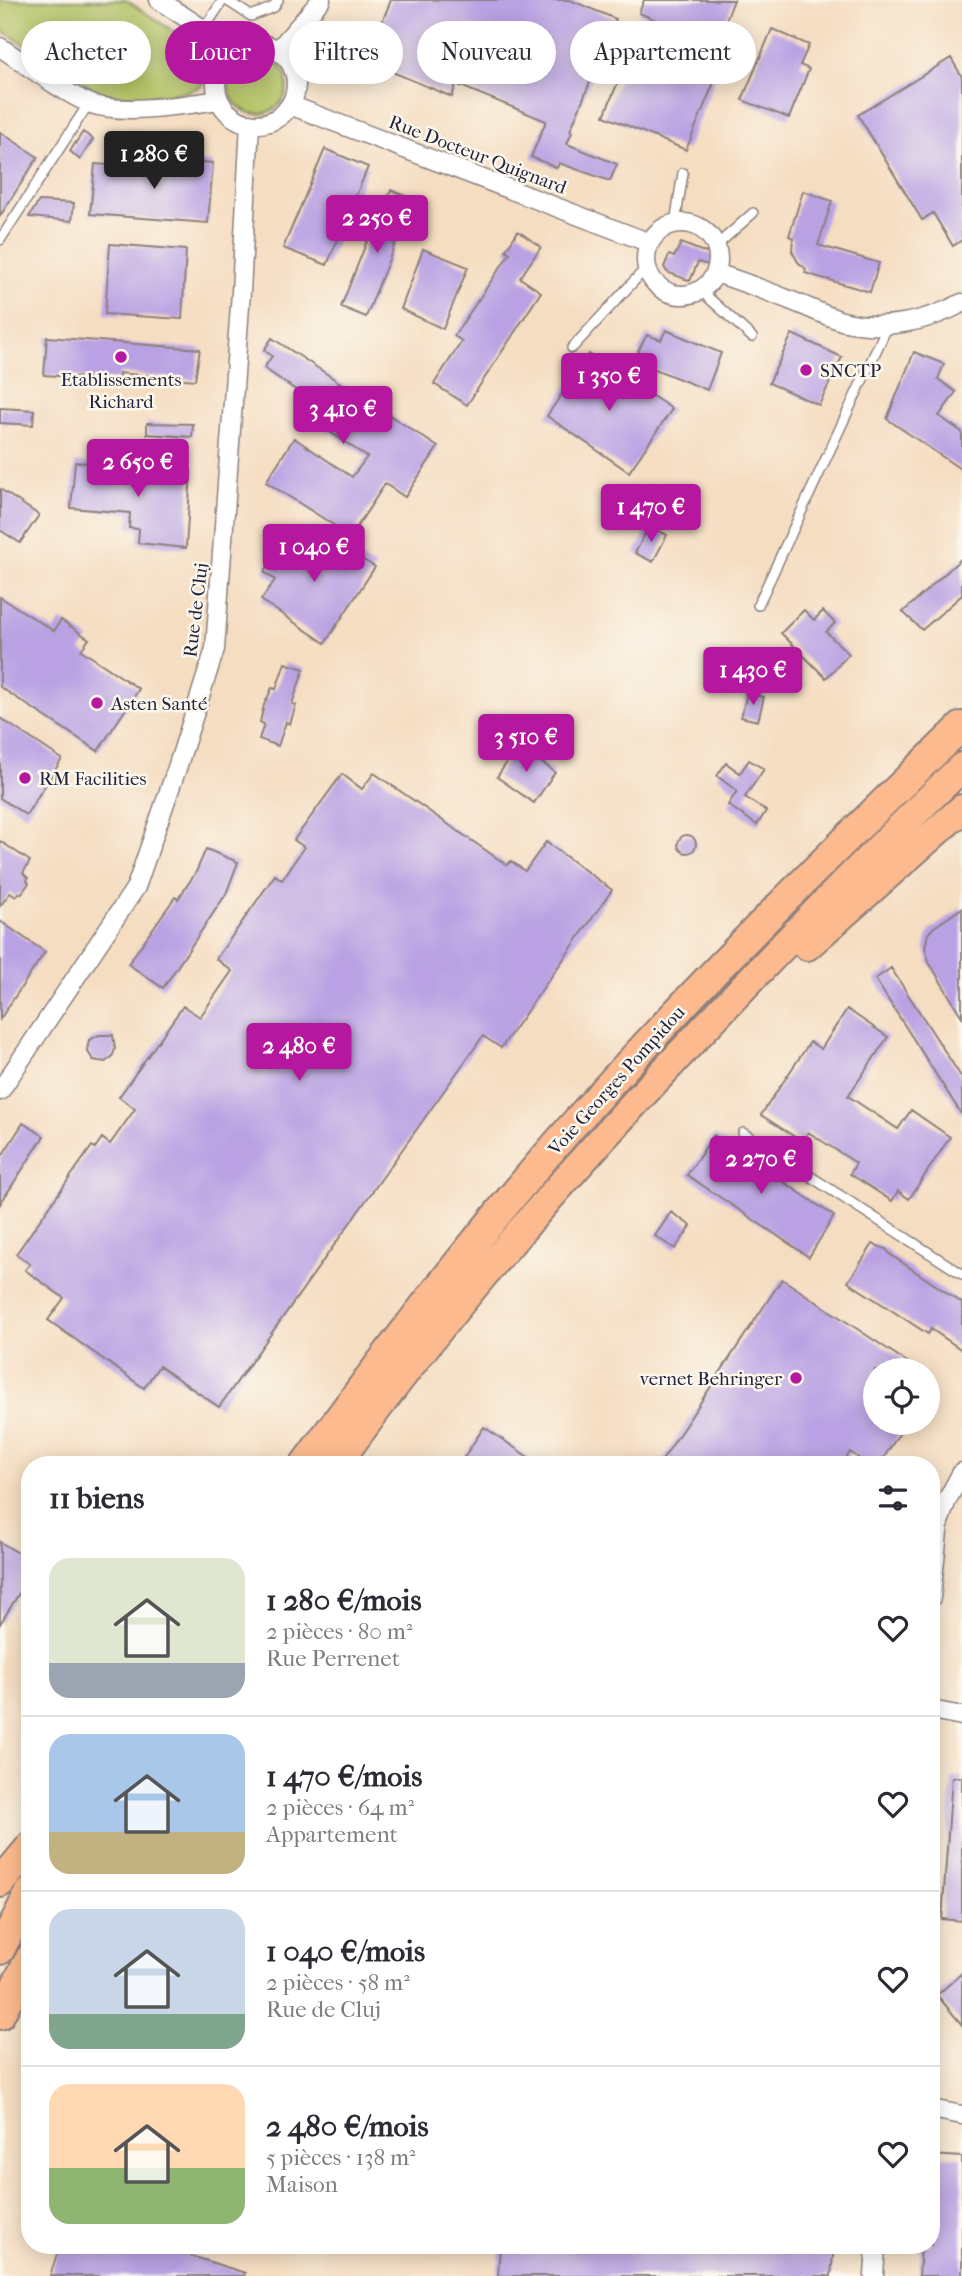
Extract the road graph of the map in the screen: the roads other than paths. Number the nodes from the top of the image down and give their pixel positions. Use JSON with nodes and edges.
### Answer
{"nodes":[{"id":1,"x":159,"y":0,"type":"edge"},
{"id":2,"x":225,"y":0,"type":"edge"},
{"id":3,"x":278,"y":0,"type":"edge"},
{"id":4,"x":321,"y":0,"type":"edge"},
{"id":5,"x":192,"y":21,"type":"edge"},
{"id":6,"x":210,"y":21,"type":"edge"},
{"id":7,"x":0,"y":47,"type":"edge"},
{"id":8,"x":275,"y":49,"type":"edge"},
{"id":9,"x":278,"y":50,"type":"junction"},
{"id":10,"x":217,"y":84,"type":"edge"},
{"id":11,"x":219,"y":100,"type":"junction"},
{"id":12,"x":89,"y":103,"type":"junction"},
{"id":13,"x":290,"y":105,"type":"junction"},
{"id":14,"x":250,"y":123,"type":"junction"},
{"id":15,"x":683,"y":173,"type":"dead end"},
{"id":16,"x":753,"y":213,"type":"dead end"},
{"id":17,"x":675,"y":223,"type":"junction"},
{"id":18,"x":0,"y":240,"type":"edge"},
{"id":19,"x":650,"y":243,"type":"junction"},
{"id":20,"x":716,"y":246,"type":"junction"},
{"id":21,"x":647,"y":267,"type":"junction"},
{"id":22,"x":716,"y":273,"type":"junction"},
{"id":23,"x":700,"y":290,"type":"junction"},
{"id":24,"x":962,"y":303,"type":"edge"},
{"id":25,"x":888,"y":325,"type":"junction"},
{"id":26,"x":752,"y":337,"type":"dead end"},
{"id":27,"x":572,"y":348,"type":"dead end"},
{"id":28,"x":758,"y":605,"type":"dead end"},
{"id":29,"x":962,"y":704,"type":"edge"},
{"id":30,"x":962,"y":726,"type":"edge"},
{"id":31,"x":962,"y":767,"type":"edge"},
{"id":32,"x":962,"y":809,"type":"edge"},
{"id":33,"x":793,"y":891,"type":"junction"},
{"id":34,"x":655,"y":1080,"type":"junction"},
{"id":35,"x":0,"y":1091,"type":"edge"},
{"id":36,"x":743,"y":1133,"type":"dead end"},
{"id":37,"x":962,"y":1274,"type":"edge"},
{"id":38,"x":311,"y":1456,"type":"edge"},
{"id":39,"x":343,"y":1456,"type":"edge"},
{"id":40,"x":962,"y":1472,"type":"edge"},
{"id":41,"x":940,"y":1519,"type":"edge"},
{"id":42,"x":940,"y":1712,"type":"edge"},
{"id":43,"x":962,"y":1716,"type":"edge"},
{"id":44,"x":21,"y":1858,"type":"edge"},
{"id":45,"x":0,"y":1882,"type":"edge"},
{"id":46,"x":21,"y":1909,"type":"edge"},
{"id":47,"x":0,"y":1950,"type":"edge"},
{"id":48,"x":21,"y":1975,"type":"edge"},
{"id":49,"x":0,"y":2015,"type":"edge"},
{"id":50,"x":940,"y":2111,"type":"edge"},
{"id":51,"x":962,"y":2115,"type":"edge"},
{"id":52,"x":875,"y":2254,"type":"edge"},
{"id":53,"x":874,"y":2276,"type":"edge"}],
"edges":[{"from":1,"to":5,"type":"street"},
{"from":2,"to":3,"type":"lane"},
{"from":2,"to":6,"type":"lane"},
{"from":4,"to":9,"type":"street"},
{"from":7,"to":12,"type":"street"},
{"from":8,"to":9,"type":"street"},
{"from":9,"to":13,"type":"street"},
{"from":10,"to":11,"type":"street"},
{"from":11,"to":12,"type":"street"},
{"from":11,"to":14,"type":"street"},
{"from":12,"to":18,"type":"lane"},
{"from":13,"to":14,"type":"street"},
{"from":13,"to":19,"type":"street","name":"Rue Docteur Quignard"},
{"from":14,"to":35,"type":"street","name":"Rue de Cluj"},
{"from":15,"to":17,"type":"lane"},
{"from":16,"to":20,"type":"lane"},
{"from":17,"to":19,"type":"street"},
{"from":17,"to":20,"type":"street"},
{"from":19,"to":21,"type":"street"},
{"from":20,"to":22,"type":"street"},
{"from":21,"to":23,"type":"street"},
{"from":21,"to":27,"type":"lane"},
{"from":22,"to":23,"type":"street"},
{"from":22,"to":25,"type":"street"},
{"from":23,"to":26,"type":"lane"},
{"from":24,"to":25,"type":"street"},
{"from":25,"to":28,"type":"lane"},
{"from":29,"to":33,"type":"highway"},
{"from":30,"to":33,"type":"highway","name":"Voie Georges Pompidou"},
{"from":31,"to":34,"type":"highway","name":"Voie Georges Pompidou"},
{"from":32,"to":34,"type":"highway"},
{"from":33,"to":38,"type":"highway","name":"Voie Georges Pompidou"},
{"from":34,"to":39,"type":"highway","name":"Voie Georges Pompidou"},
{"from":36,"to":37,"type":"lane"},
{"from":40,"to":41,"type":"street"},
{"from":42,"to":43,"type":"street"},
{"from":44,"to":45,"type":"highway"},
{"from":46,"to":47,"type":"highway"},
{"from":48,"to":49,"type":"highway"},
{"from":50,"to":51,"type":"street"},
{"from":52,"to":53,"type":"street"}]}
